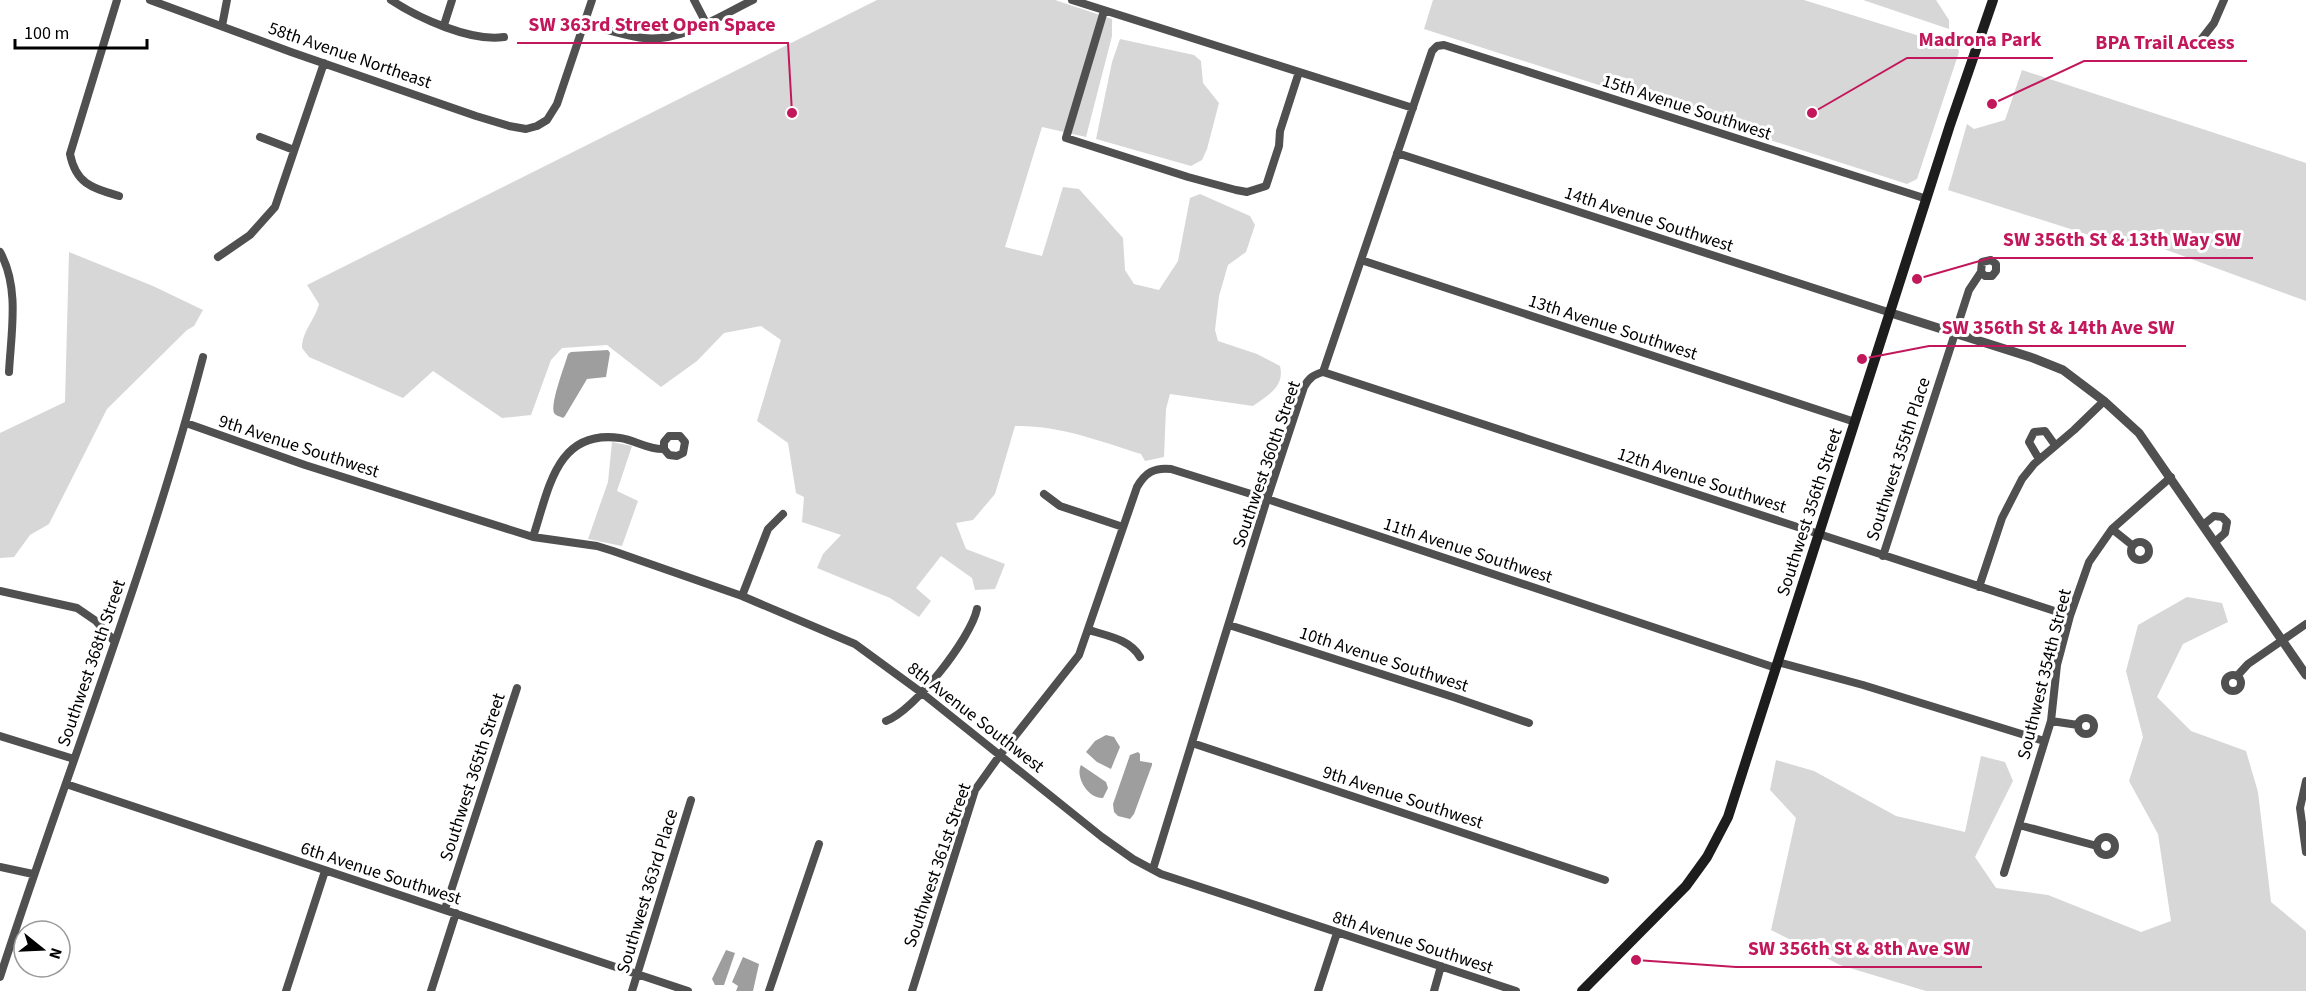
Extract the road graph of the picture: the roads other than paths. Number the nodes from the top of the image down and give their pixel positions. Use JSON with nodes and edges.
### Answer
{"nodes":[{"id":1,"x":117,"y":0,"type":"edge"},
{"id":2,"x":150,"y":0,"type":"edge"},
{"id":3,"x":227,"y":0,"type":"edge"},
{"id":4,"x":391,"y":0,"type":"edge"},
{"id":5,"x":452,"y":0,"type":"edge"},
{"id":6,"x":592,"y":0,"type":"edge"},
{"id":7,"x":694,"y":0,"type":"edge"},
{"id":8,"x":753,"y":0,"type":"edge"},
{"id":9,"x":1072,"y":0,"type":"edge"},
{"id":10,"x":1993,"y":0,"type":"edge"},
{"id":11,"x":2224,"y":0,"type":"edge"},
{"id":12,"x":1104,"y":11,"type":"junction"},
{"id":13,"x":585,"y":23,"type":"junction"},
{"id":14,"x":706,"y":23,"type":"junction"},
{"id":15,"x":444,"y":25,"type":"junction"},
{"id":16,"x":222,"y":26,"type":"junction"},
{"id":17,"x":504,"y":37,"type":"dead end"},
{"id":18,"x":2200,"y":41,"type":"dead end"},
{"id":19,"x":1437,"y":46,"type":"joint"},
{"id":20,"x":324,"y":63,"type":"junction"},
{"id":21,"x":1299,"y":72,"type":"junction"},
{"id":22,"x":1413,"y":108,"type":"junction"},
{"id":23,"x":260,"y":137,"type":"dead end"},
{"id":24,"x":294,"y":150,"type":"junction"},
{"id":25,"x":1397,"y":153,"type":"junction"},
{"id":26,"x":118,"y":196,"type":"dead end"},
{"id":27,"x":1927,"y":199,"type":"junction"},
{"id":28,"x":0,"y":252,"type":"edge"},
{"id":29,"x":218,"y":256,"type":"dead end"},
{"id":30,"x":1361,"y":260,"type":"junction"},
{"id":31,"x":1981,"y":272,"type":"dead end"},
{"id":32,"x":1891,"y":314,"type":"junction"},
{"id":33,"x":1955,"y":334,"type":"junction"},
{"id":34,"x":203,"y":357,"type":"dead end"},
{"id":35,"x":9,"y":372,"type":"dead end"},
{"id":36,"x":1323,"y":372,"type":"junction"},
{"id":37,"x":2104,"y":401,"type":"junction"},
{"id":38,"x":1855,"y":422,"type":"junction"},
{"id":39,"x":186,"y":423,"type":"junction"},
{"id":40,"x":2055,"y":445,"type":"junction"},
{"id":41,"x":664,"y":449,"type":"dead end"},
{"id":42,"x":2039,"y":459,"type":"junction"},
{"id":43,"x":1149,"y":472,"type":"joint"},
{"id":44,"x":2171,"y":477,"type":"junction"},
{"id":45,"x":1044,"y":494,"type":"dead end"},
{"id":46,"x":404,"y":496,"type":"joint"},
{"id":47,"x":1268,"y":499,"type":"junction"},
{"id":48,"x":783,"y":514,"type":"dead end"},
{"id":49,"x":2203,"y":525,"type":"junction"},
{"id":50,"x":1122,"y":527,"type":"junction"},
{"id":51,"x":2112,"y":529,"type":"junction"},
{"id":52,"x":1820,"y":534,"type":"junction"},
{"id":53,"x":533,"y":537,"type":"junction"},
{"id":54,"x":2215,"y":543,"type":"junction"},
{"id":55,"x":2132,"y":545,"type":"dead end"},
{"id":56,"x":1883,"y":556,"type":"junction"},
{"id":57,"x":1979,"y":587,"type":"junction"},
{"id":58,"x":0,"y":591,"type":"edge"},
{"id":59,"x":742,"y":596,"type":"junction"},
{"id":60,"x":977,"y":609,"type":"dead end"},
{"id":61,"x":2070,"y":616,"type":"junction"},
{"id":62,"x":2306,"y":624,"type":"edge"},
{"id":63,"x":1229,"y":625,"type":"junction"},
{"id":64,"x":1089,"y":630,"type":"junction"},
{"id":65,"x":2281,"y":640,"type":"junction"},
{"id":66,"x":114,"y":641,"type":"junction"},
{"id":67,"x":1140,"y":657,"type":"dead end"},
{"id":68,"x":1777,"y":665,"type":"junction"},
{"id":69,"x":2306,"y":675,"type":"edge"},
{"id":70,"x":2237,"y":676,"type":"dead end"},
{"id":71,"x":517,"y":688,"type":"dead end"},
{"id":72,"x":922,"y":693,"type":"junction"},
{"id":73,"x":2051,"y":721,"type":"junction"},
{"id":74,"x":886,"y":722,"type":"dead end"},
{"id":75,"x":1529,"y":723,"type":"dead end"},
{"id":76,"x":2078,"y":725,"type":"dead end"},
{"id":77,"x":0,"y":736,"type":"edge"},
{"id":78,"x":2044,"y":741,"type":"junction"},
{"id":79,"x":1192,"y":743,"type":"junction"},
{"id":80,"x":1000,"y":755,"type":"junction"},
{"id":81,"x":74,"y":759,"type":"junction"},
{"id":82,"x":2306,"y":781,"type":"edge"},
{"id":83,"x":66,"y":784,"type":"junction"},
{"id":84,"x":691,"y":800,"type":"dead end"},
{"id":85,"x":2019,"y":825,"type":"junction"},
{"id":86,"x":819,"y":844,"type":"dead end"},
{"id":87,"x":2097,"y":846,"type":"dead end"},
{"id":88,"x":2306,"y":852,"type":"edge"},
{"id":89,"x":0,"y":867,"type":"edge"},
{"id":90,"x":1153,"y":869,"type":"junction"},
{"id":91,"x":325,"y":871,"type":"junction"},
{"id":92,"x":2004,"y":873,"type":"dead end"},
{"id":93,"x":33,"y":874,"type":"junction"},
{"id":94,"x":1605,"y":880,"type":"dead end"},
{"id":95,"x":445,"y":909,"type":"junction"},
{"id":96,"x":456,"y":913,"type":"junction"},
{"id":97,"x":1337,"y":933,"type":"junction"},
{"id":98,"x":1441,"y":966,"type":"junction"},
{"id":99,"x":638,"y":974,"type":"junction"},
{"id":100,"x":0,"y":977,"type":"edge"},
{"id":101,"x":286,"y":991,"type":"edge"},
{"id":102,"x":430,"y":991,"type":"edge"},
{"id":103,"x":632,"y":991,"type":"edge"},
{"id":104,"x":688,"y":991,"type":"edge"},
{"id":105,"x":769,"y":991,"type":"edge"},
{"id":106,"x":912,"y":991,"type":"edge"},
{"id":107,"x":1318,"y":991,"type":"edge"},
{"id":108,"x":1434,"y":991,"type":"edge"},
{"id":109,"x":1516,"y":991,"type":"edge"},
{"id":110,"x":1582,"y":991,"type":"edge"}],
"edges":[{"from":1,"to":26,"type":"street"},
{"from":2,"to":16,"type":"street","name":"58th Avenue Northeast"},
{"from":3,"to":16,"type":"street"},
{"from":4,"to":15,"type":"street"},
{"from":5,"to":15,"type":"street"},
{"from":6,"to":13,"type":"street"},
{"from":7,"to":14,"type":"street"},
{"from":8,"to":14,"type":"street"},
{"from":9,"to":12,"type":"street"},
{"from":10,"to":27,"type":"main road","name":"Southwest 356th Street"},
{"from":11,"to":18,"type":"street"},
{"from":12,"to":21,"type":"street"},
{"from":12,"to":21,"type":"street"},
{"from":13,"to":14,"type":"street"},
{"from":13,"to":20,"type":"street","name":"58th Avenue Northeast"},
{"from":15,"to":17,"type":"street"},
{"from":16,"to":20,"type":"street","name":"58th Avenue Northeast"},
{"from":19,"to":22,"type":"street","name":"Southwest 360th Street"},
{"from":19,"to":27,"type":"street","name":"15th Avenue Southwest"},
{"from":20,"to":24,"type":"street"},
{"from":21,"to":22,"type":"street"},
{"from":22,"to":25,"type":"street","name":"Southwest 360th Street"},
{"from":23,"to":24,"type":"street"},
{"from":24,"to":29,"type":"street"},
{"from":25,"to":30,"type":"street","name":"Southwest 360th Street"},
{"from":25,"to":32,"type":"street","name":"14th Avenue Southwest"},
{"from":27,"to":32,"type":"main road","name":"Southwest 356th Street"},
{"from":28,"to":35,"type":"street"},
{"from":30,"to":36,"type":"street","name":"Southwest 360th Street"},
{"from":30,"to":38,"type":"street","name":"13th Avenue Southwest"},
{"from":31,"to":33,"type":"street","name":"Southwest 355th Place"},
{"from":32,"to":33,"type":"street"},
{"from":32,"to":38,"type":"main road","name":"Southwest 356th Street"},
{"from":33,"to":37,"type":"street"},
{"from":33,"to":56,"type":"street","name":"Southwest 355th Place"},
{"from":34,"to":39,"type":"street","name":"Southwest 368th Street"},
{"from":36,"to":47,"type":"street","name":"Southwest 360th Street"},
{"from":36,"to":52,"type":"street","name":"12th Avenue Southwest"},
{"from":37,"to":40,"type":"street"},
{"from":37,"to":44,"type":"street"},
{"from":38,"to":52,"type":"main road","name":"Southwest 356th Street"},
{"from":39,"to":46,"type":"street","name":"9th Avenue Southwest"},
{"from":39,"to":66,"type":"street","name":"Southwest 368th Street"},
{"from":40,"to":42,"type":"street"},
{"from":40,"to":42,"type":"street"},
{"from":41,"to":53,"type":"street"},
{"from":42,"to":57,"type":"street"},
{"from":43,"to":47,"type":"street","name":"11th Avenue Southwest"},
{"from":43,"to":50,"type":"street","name":"Southwest 361st Street"},
{"from":44,"to":49,"type":"street"},
{"from":44,"to":51,"type":"street","name":"Southwest 354th Street"},
{"from":45,"to":50,"type":"street"},
{"from":46,"to":53,"type":"street","name":"8th Avenue Southwest"},
{"from":47,"to":63,"type":"street","name":"Southwest 360th Street"},
{"from":47,"to":68,"type":"street","name":"11th Avenue Southwest"},
{"from":48,"to":59,"type":"street"},
{"from":49,"to":54,"type":"street"},
{"from":49,"to":54,"type":"street"},
{"from":50,"to":64,"type":"street","name":"Southwest 361st Street"},
{"from":51,"to":55,"type":"street"},
{"from":51,"to":61,"type":"street","name":"Southwest 354th Street"},
{"from":52,"to":56,"type":"street","name":"12th Avenue Southwest"},
{"from":52,"to":68,"type":"main road","name":"Southwest 356th Street"},
{"from":53,"to":59,"type":"street","name":"8th Avenue Southwest"},
{"from":54,"to":65,"type":"street"},
{"from":56,"to":57,"type":"street","name":"12th Avenue Southwest"},
{"from":57,"to":61,"type":"street","name":"12th Avenue Southwest"},
{"from":58,"to":66,"type":"street"},
{"from":59,"to":72,"type":"street","name":"8th Avenue Southwest"},
{"from":60,"to":72,"type":"street"},
{"from":61,"to":73,"type":"street","name":"Southwest 354th Street"},
{"from":62,"to":65,"type":"street"},
{"from":63,"to":75,"type":"street","name":"10th Avenue Southwest"},
{"from":63,"to":79,"type":"street","name":"Southwest 360th Street"},
{"from":64,"to":67,"type":"street"},
{"from":64,"to":80,"type":"street","name":"Southwest 361st Street"},
{"from":65,"to":69,"type":"street"},
{"from":65,"to":70,"type":"street"},
{"from":66,"to":81,"type":"street","name":"Southwest 368th Street"},
{"from":68,"to":78,"type":"street","name":"11th Avenue Southwest"},
{"from":68,"to":110,"type":"main road","name":"Southwest 356th Street"},
{"from":71,"to":95,"type":"street","name":"Southwest 365th Street"},
{"from":72,"to":74,"type":"street"},
{"from":72,"to":80,"type":"street","name":"8th Avenue Southwest"},
{"from":73,"to":76,"type":"street"},
{"from":73,"to":78,"type":"street","name":"Southwest 354th Street"},
{"from":77,"to":81,"type":"street"},
{"from":78,"to":85,"type":"street","name":"Southwest 354th Street"},
{"from":79,"to":90,"type":"street","name":"Southwest 360th Street"},
{"from":79,"to":94,"type":"street","name":"9th Avenue Southwest"},
{"from":80,"to":90,"type":"street","name":"8th Avenue Southwest"},
{"from":80,"to":106,"type":"street","name":"Southwest 361st Street"},
{"from":81,"to":83,"type":"street","name":"Southwest 368th Street"},
{"from":82,"to":88,"type":"street"},
{"from":83,"to":91,"type":"street","name":"6th Avenue Southwest"},
{"from":83,"to":93,"type":"street","name":"Southwest 368th Street"},
{"from":84,"to":99,"type":"street","name":"Southwest 363rd Place"},
{"from":85,"to":87,"type":"street"},
{"from":85,"to":92,"type":"street","name":"Southwest 354th Street"},
{"from":86,"to":105,"type":"street"},
{"from":89,"to":93,"type":"street"},
{"from":90,"to":97,"type":"street","name":"8th Avenue Southwest"},
{"from":91,"to":95,"type":"street","name":"6th Avenue Southwest"},
{"from":91,"to":101,"type":"street"},
{"from":93,"to":100,"type":"street","name":"Southwest 368th Street"},
{"from":95,"to":96,"type":"street","name":"6th Avenue Southwest"},
{"from":96,"to":99,"type":"street","name":"6th Avenue Southwest"},
{"from":96,"to":102,"type":"street"},
{"from":97,"to":98,"type":"street","name":"8th Avenue Southwest"},
{"from":97,"to":107,"type":"street"},
{"from":98,"to":108,"type":"street"},
{"from":98,"to":109,"type":"street","name":"8th Avenue Southwest"},
{"from":99,"to":103,"type":"street","name":"Southwest 363rd Place"},
{"from":99,"to":104,"type":"street","name":"6th Avenue Southwest"}]}
